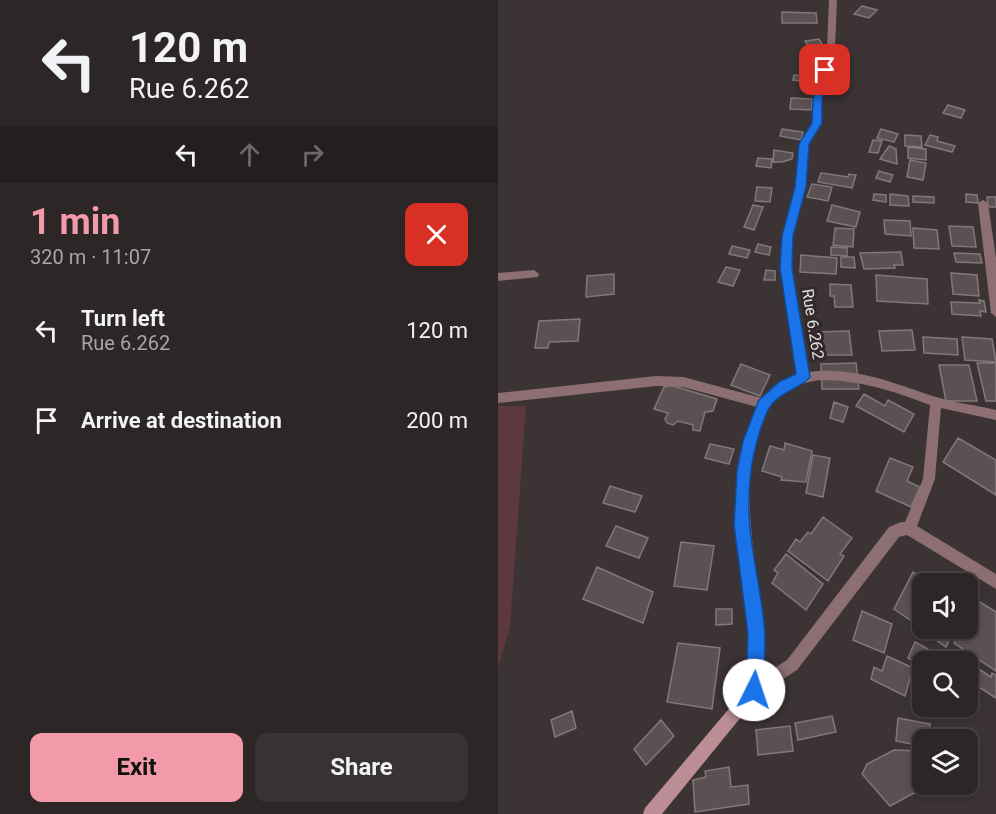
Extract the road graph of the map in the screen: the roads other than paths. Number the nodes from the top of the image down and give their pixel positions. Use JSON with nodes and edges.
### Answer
{"nodes":[{"id":1,"x":833,"y":0,"type":"edge"},
{"id":2,"x":983,"y":202,"type":"dead end"},
{"id":3,"x":534,"y":274,"type":"dead end"},
{"id":4,"x":498,"y":277,"type":"edge"},
{"id":5,"x":996,"y":313,"type":"edge"},
{"id":6,"x":803,"y":377,"type":"junction"},
{"id":7,"x":498,"y":398,"type":"edge"},
{"id":8,"x":936,"y":402,"type":"junction"},
{"id":9,"x":764,"y":404,"type":"junction"},
{"id":10,"x":996,"y":415,"type":"edge"},
{"id":11,"x":909,"y":529,"type":"junction"},
{"id":12,"x":996,"y":582,"type":"edge"},
{"id":13,"x":754,"y":690,"type":"junction"},
{"id":14,"x":651,"y":814,"type":"edge"}],
"edges":[{"from":1,"to":6,"type":"street","name":"Rue 6.262"},
{"from":2,"to":5,"type":"street"},
{"from":3,"to":4,"type":"street"},
{"from":6,"to":8,"type":"street"},
{"from":6,"to":9,"type":"street","name":"Rue 6.262"},
{"from":7,"to":9,"type":"street"},
{"from":8,"to":10,"type":"street"},
{"from":8,"to":11,"type":"street"},
{"from":9,"to":13,"type":"street","name":"Rue 6.262"},
{"from":11,"to":12,"type":"street"},
{"from":11,"to":13,"type":"street"},
{"from":13,"to":14,"type":"street"}]}
